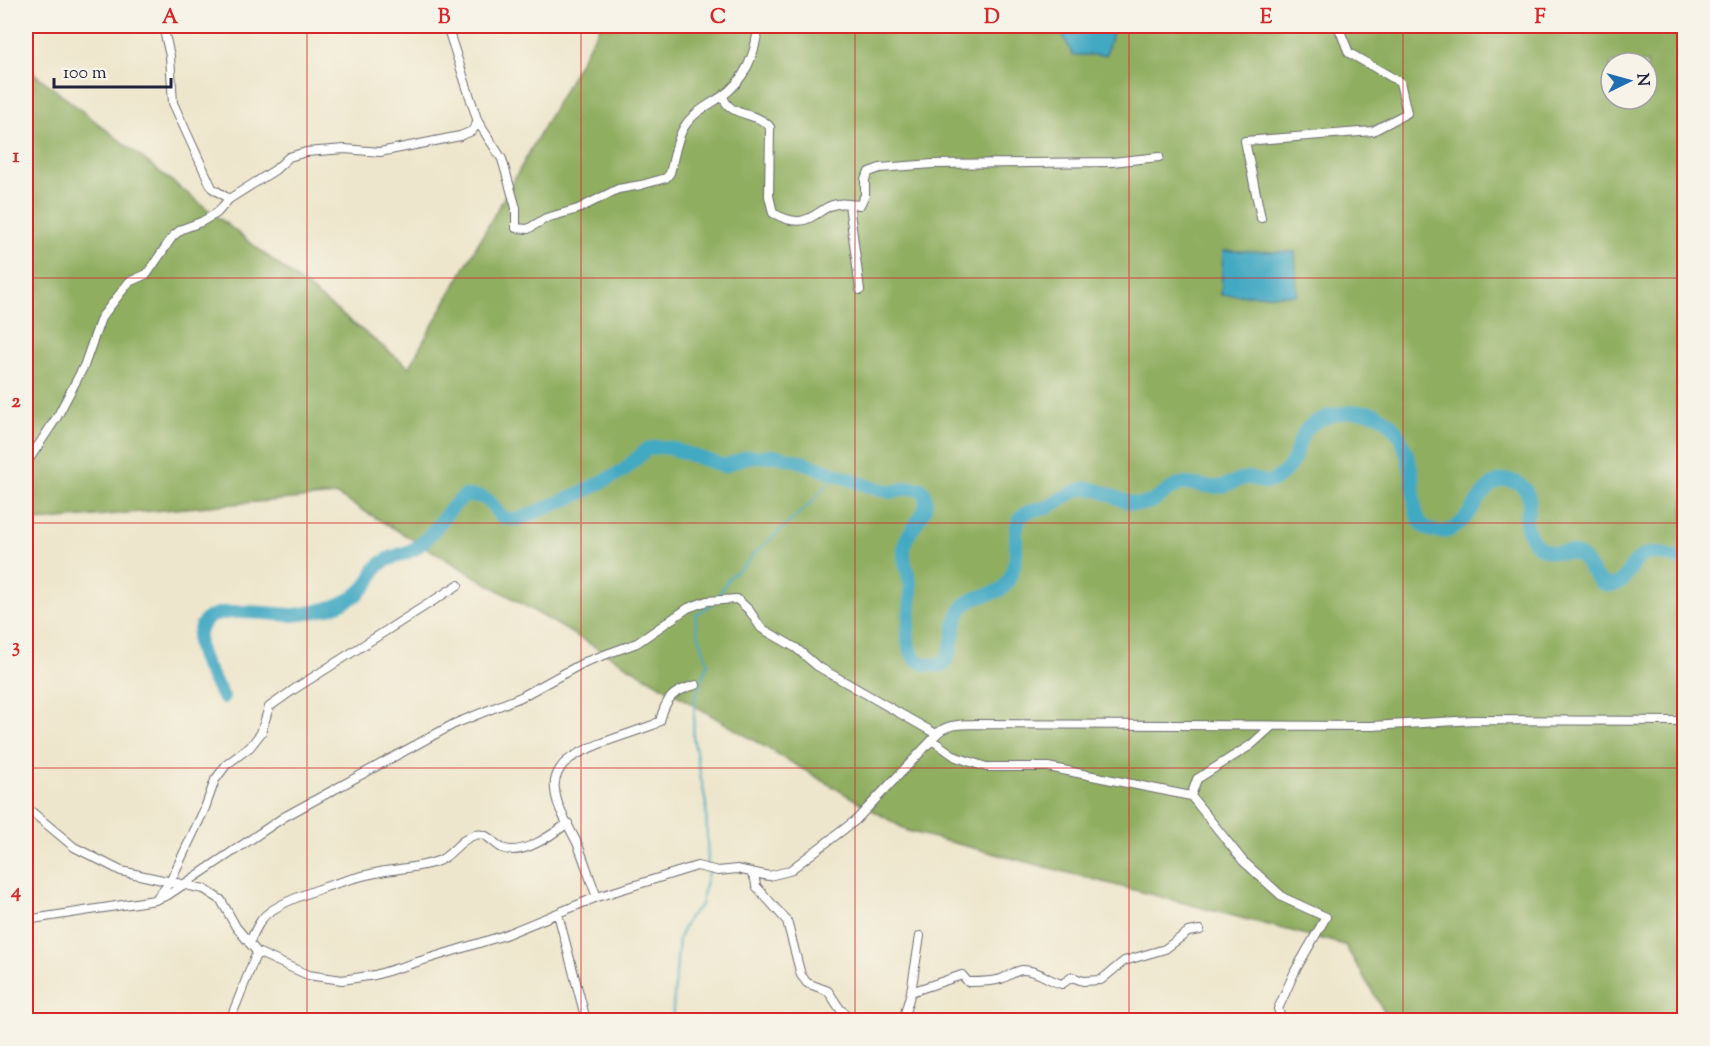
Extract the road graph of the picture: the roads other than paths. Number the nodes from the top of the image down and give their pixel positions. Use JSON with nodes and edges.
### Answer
{"nodes":[{"id":1,"x":163,"y":26,"type":"edge"},
{"id":2,"x":447,"y":26,"type":"edge"},
{"id":3,"x":758,"y":26,"type":"edge"},
{"id":4,"x":1338,"y":26,"type":"edge"},
{"id":5,"x":723,"y":96,"type":"junction"},
{"id":6,"x":478,"y":122,"type":"junction"},
{"id":7,"x":1159,"y":157,"type":"dead end"},
{"id":8,"x":229,"y":199,"type":"junction"},
{"id":9,"x":849,"y":204,"type":"junction"},
{"id":10,"x":1261,"y":218,"type":"dead end"},
{"id":11,"x":860,"y":290,"type":"dead end"},
{"id":12,"x":26,"y":464,"type":"edge"},
{"id":13,"x":458,"y":585,"type":"dead end"},
{"id":14,"x":696,"y":685,"type":"dead end"},
{"id":15,"x":1684,"y":721,"type":"edge"},
{"id":16,"x":1272,"y":726,"type":"junction"},
{"id":17,"x":934,"y":737,"type":"junction"},
{"id":18,"x":1191,"y":796,"type":"junction"},
{"id":19,"x":26,"y":807,"type":"edge"},
{"id":20,"x":568,"y":823,"type":"junction"},
{"id":21,"x":750,"y":872,"type":"junction"},
{"id":22,"x":170,"y":882,"type":"junction"},
{"id":23,"x":182,"y":885,"type":"junction"},
{"id":24,"x":597,"y":897,"type":"junction"},
{"id":25,"x":155,"y":900,"type":"junction"},
{"id":26,"x":558,"y":914,"type":"junction"},
{"id":27,"x":26,"y":920,"type":"edge"},
{"id":28,"x":1200,"y":930,"type":"dead end"},
{"id":29,"x":920,"y":936,"type":"dead end"},
{"id":30,"x":249,"y":943,"type":"junction"},
{"id":31,"x":257,"y":952,"type":"junction"},
{"id":32,"x":911,"y":992,"type":"junction"},
{"id":33,"x":231,"y":1020,"type":"edge"},
{"id":34,"x":586,"y":1020,"type":"edge"},
{"id":35,"x":853,"y":1020,"type":"edge"},
{"id":36,"x":903,"y":1020,"type":"edge"},
{"id":37,"x":1282,"y":1020,"type":"edge"}],
"edges":[{"from":1,"to":8,"type":"street"},
{"from":2,"to":6,"type":"street"},
{"from":3,"to":5,"type":"street"},
{"from":4,"to":10,"type":"street"},
{"from":5,"to":6,"type":"street"},
{"from":5,"to":9,"type":"street"},
{"from":6,"to":8,"type":"street"},
{"from":7,"to":9,"type":"street"},
{"from":8,"to":12,"type":"street"},
{"from":9,"to":11,"type":"street"},
{"from":13,"to":22,"type":"street"},
{"from":14,"to":20,"type":"street"},
{"from":15,"to":16,"type":"street"},
{"from":16,"to":17,"type":"street"},
{"from":16,"to":18,"type":"street"},
{"from":17,"to":18,"type":"street"},
{"from":17,"to":21,"type":"street"},
{"from":17,"to":23,"type":"street"},
{"from":18,"to":37,"type":"street"},
{"from":19,"to":22,"type":"street"},
{"from":20,"to":24,"type":"street"},
{"from":20,"to":30,"type":"street"},
{"from":21,"to":24,"type":"street"},
{"from":21,"to":35,"type":"street"},
{"from":22,"to":23,"type":"street"},
{"from":22,"to":25,"type":"street"},
{"from":23,"to":25,"type":"street"},
{"from":23,"to":30,"type":"street"},
{"from":24,"to":26,"type":"street"},
{"from":25,"to":27,"type":"street"},
{"from":26,"to":31,"type":"street"},
{"from":26,"to":34,"type":"street"},
{"from":28,"to":32,"type":"street"},
{"from":29,"to":32,"type":"street"},
{"from":30,"to":31,"type":"street"},
{"from":31,"to":33,"type":"street"},
{"from":32,"to":36,"type":"street"}]}
